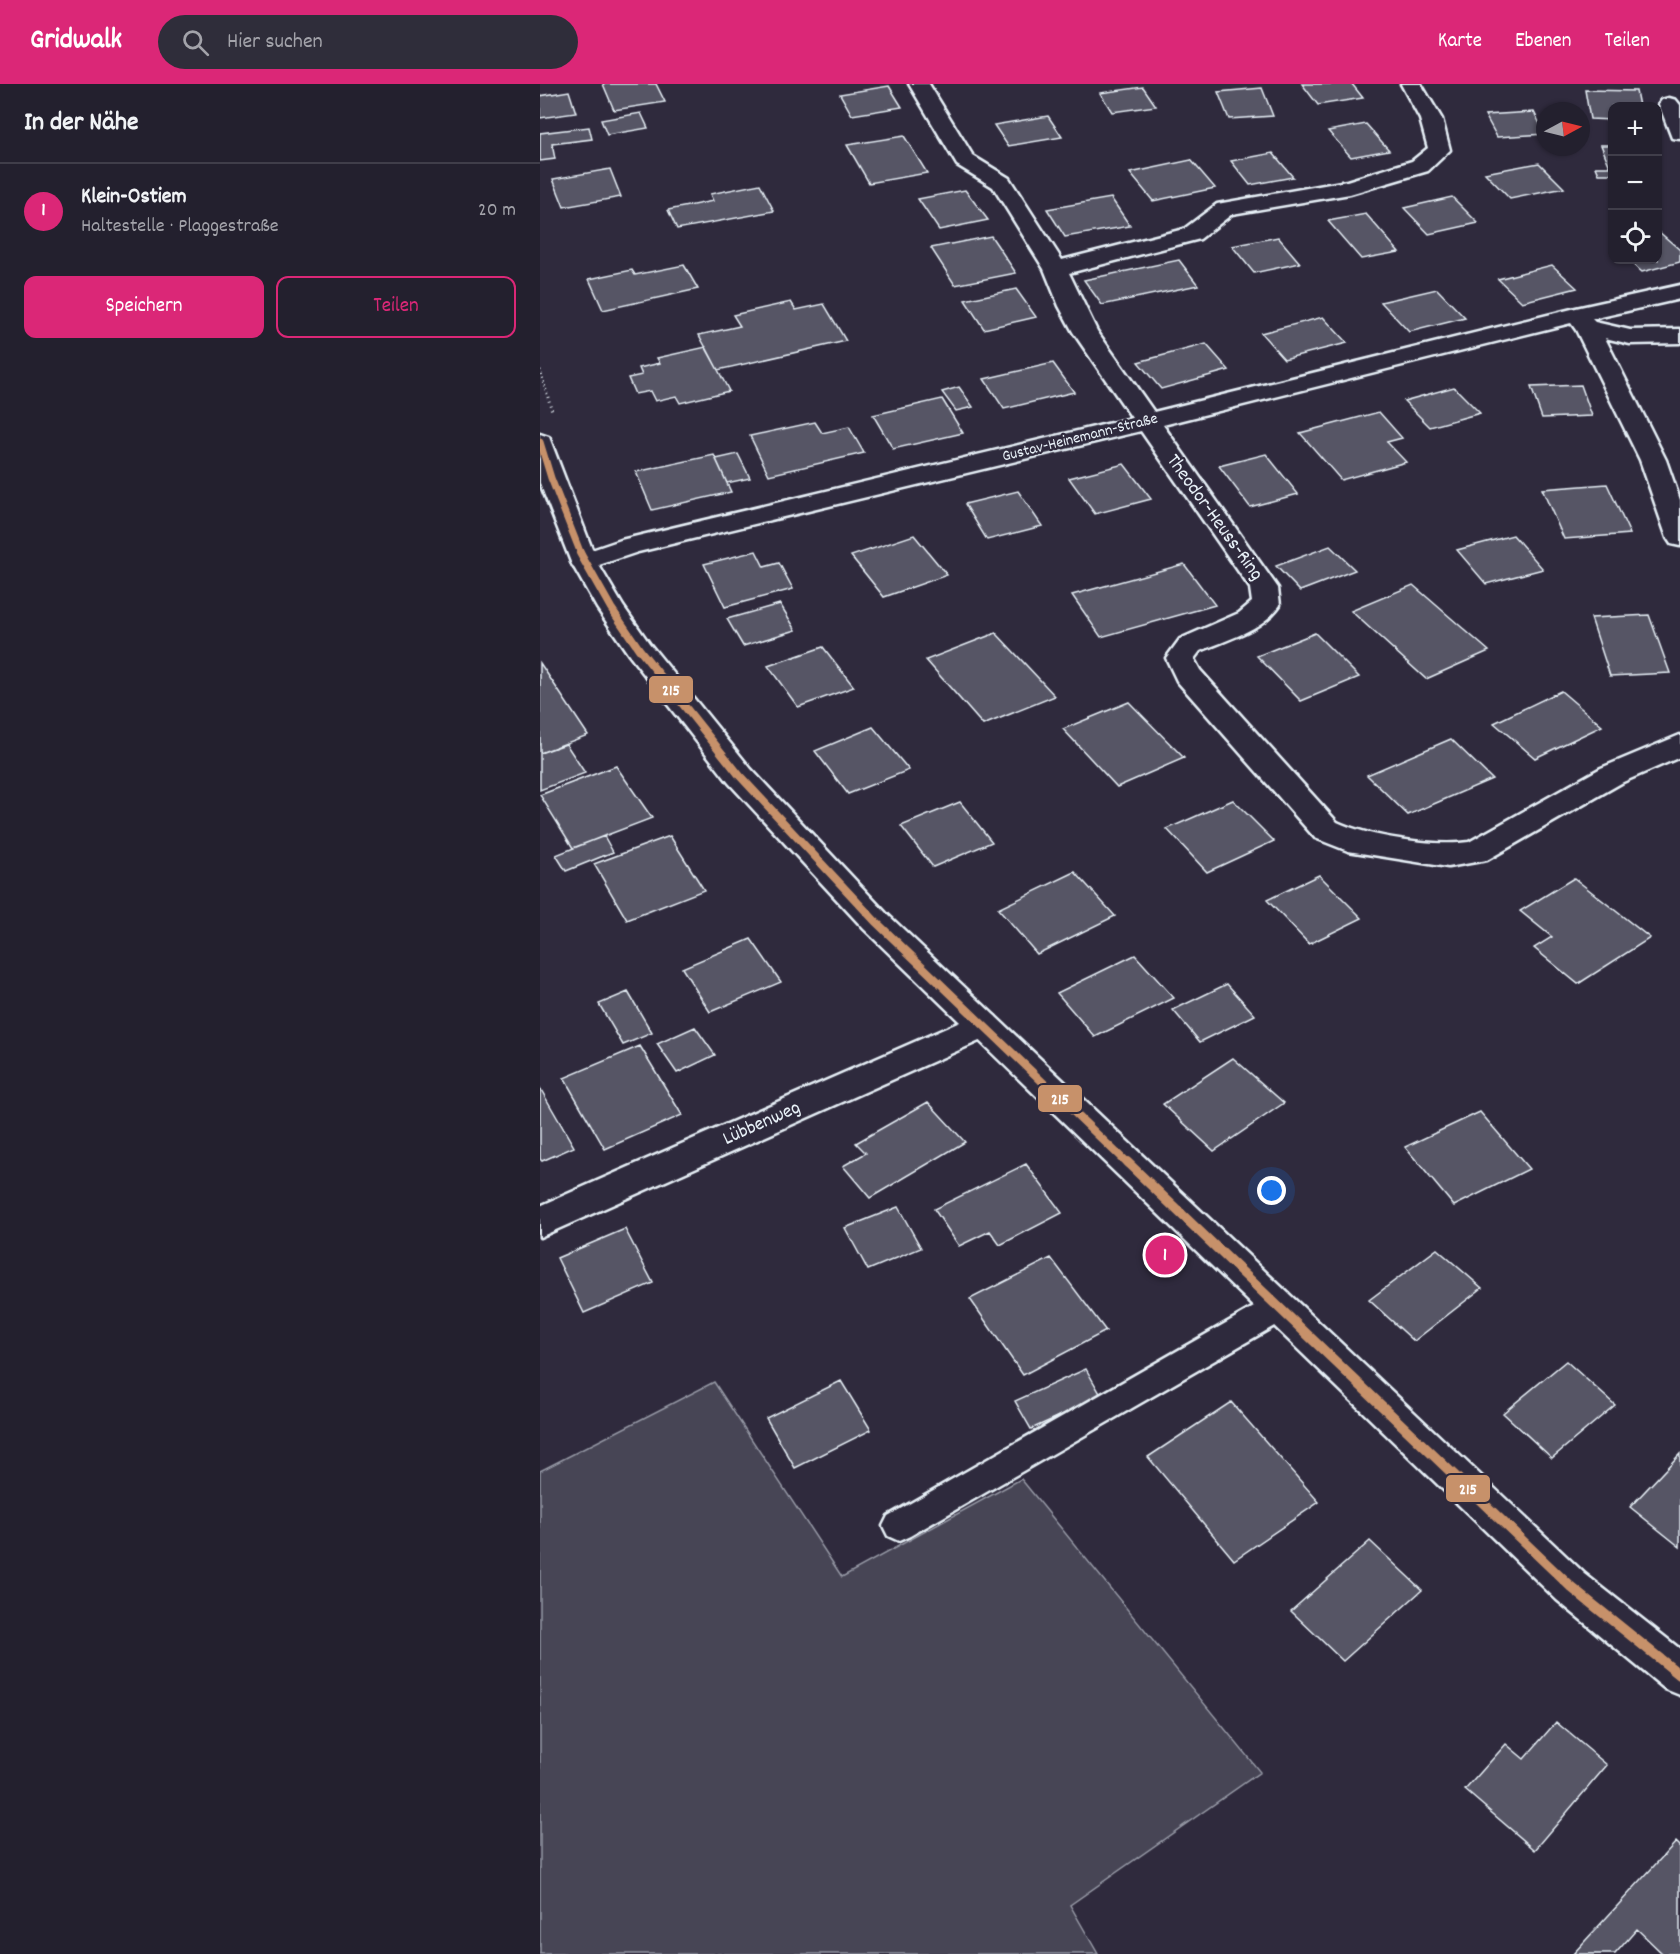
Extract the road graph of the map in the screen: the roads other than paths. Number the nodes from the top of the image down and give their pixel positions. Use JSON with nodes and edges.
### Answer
{"nodes":[{"id":1,"x":919,"y":84,"type":"edge"},
{"id":2,"x":1411,"y":84,"type":"edge"},
{"id":3,"x":1669,"y":104,"type":"dead end"},
{"id":4,"x":1680,"y":133,"type":"edge"},
{"id":5,"x":1056,"y":269,"type":"junction"},
{"id":6,"x":1680,"y":292,"type":"edge"},
{"id":7,"x":1582,"y":321,"type":"junction"},
{"id":8,"x":1680,"y":336,"type":"edge"},
{"id":9,"x":1146,"y":422,"type":"junction"},
{"id":10,"x":540,"y":442,"type":"edge"},
{"id":11,"x":1680,"y":538,"type":"edge"},
{"id":12,"x":584,"y":562,"type":"junction"},
{"id":13,"x":1680,"y":745,"type":"edge"},
{"id":14,"x":983,"y":1025,"type":"junction"},
{"id":15,"x":540,"y":1222,"type":"edge"},
{"id":16,"x":1279,"y":1308,"type":"junction"},
{"id":17,"x":899,"y":1526,"type":"dead end"},
{"id":18,"x":1680,"y":1675,"type":"edge"}],
"edges":[{"from":1,"to":5,"type":"street","name":"Theodor-Heuss-Ring"},
{"from":2,"to":5,"type":"street"},
{"from":3,"to":4,"type":"street"},
{"from":5,"to":9,"type":"street","name":"Theodor-Heuss-Ring"},
{"from":6,"to":7,"type":"street","name":"Gustav-Heinemann-Straße"},
{"from":7,"to":8,"type":"street","name":"Gustav-Heinemann-Straße"},
{"from":7,"to":9,"type":"street","name":"Gustav-Heinemann-Straße"},
{"from":7,"to":11,"type":"street"},
{"from":9,"to":12,"type":"street","name":"Gustav-Heinemann-Straße"},
{"from":9,"to":13,"type":"street","name":"Theodor-Heuss-Ring"},
{"from":10,"to":12,"type":"street"},
{"from":12,"to":14,"type":"street"},
{"from":14,"to":15,"type":"street","name":"Lübbenweg"},
{"from":14,"to":16,"type":"street"},
{"from":16,"to":17,"type":"lane"},
{"from":16,"to":18,"type":"street"}]}
